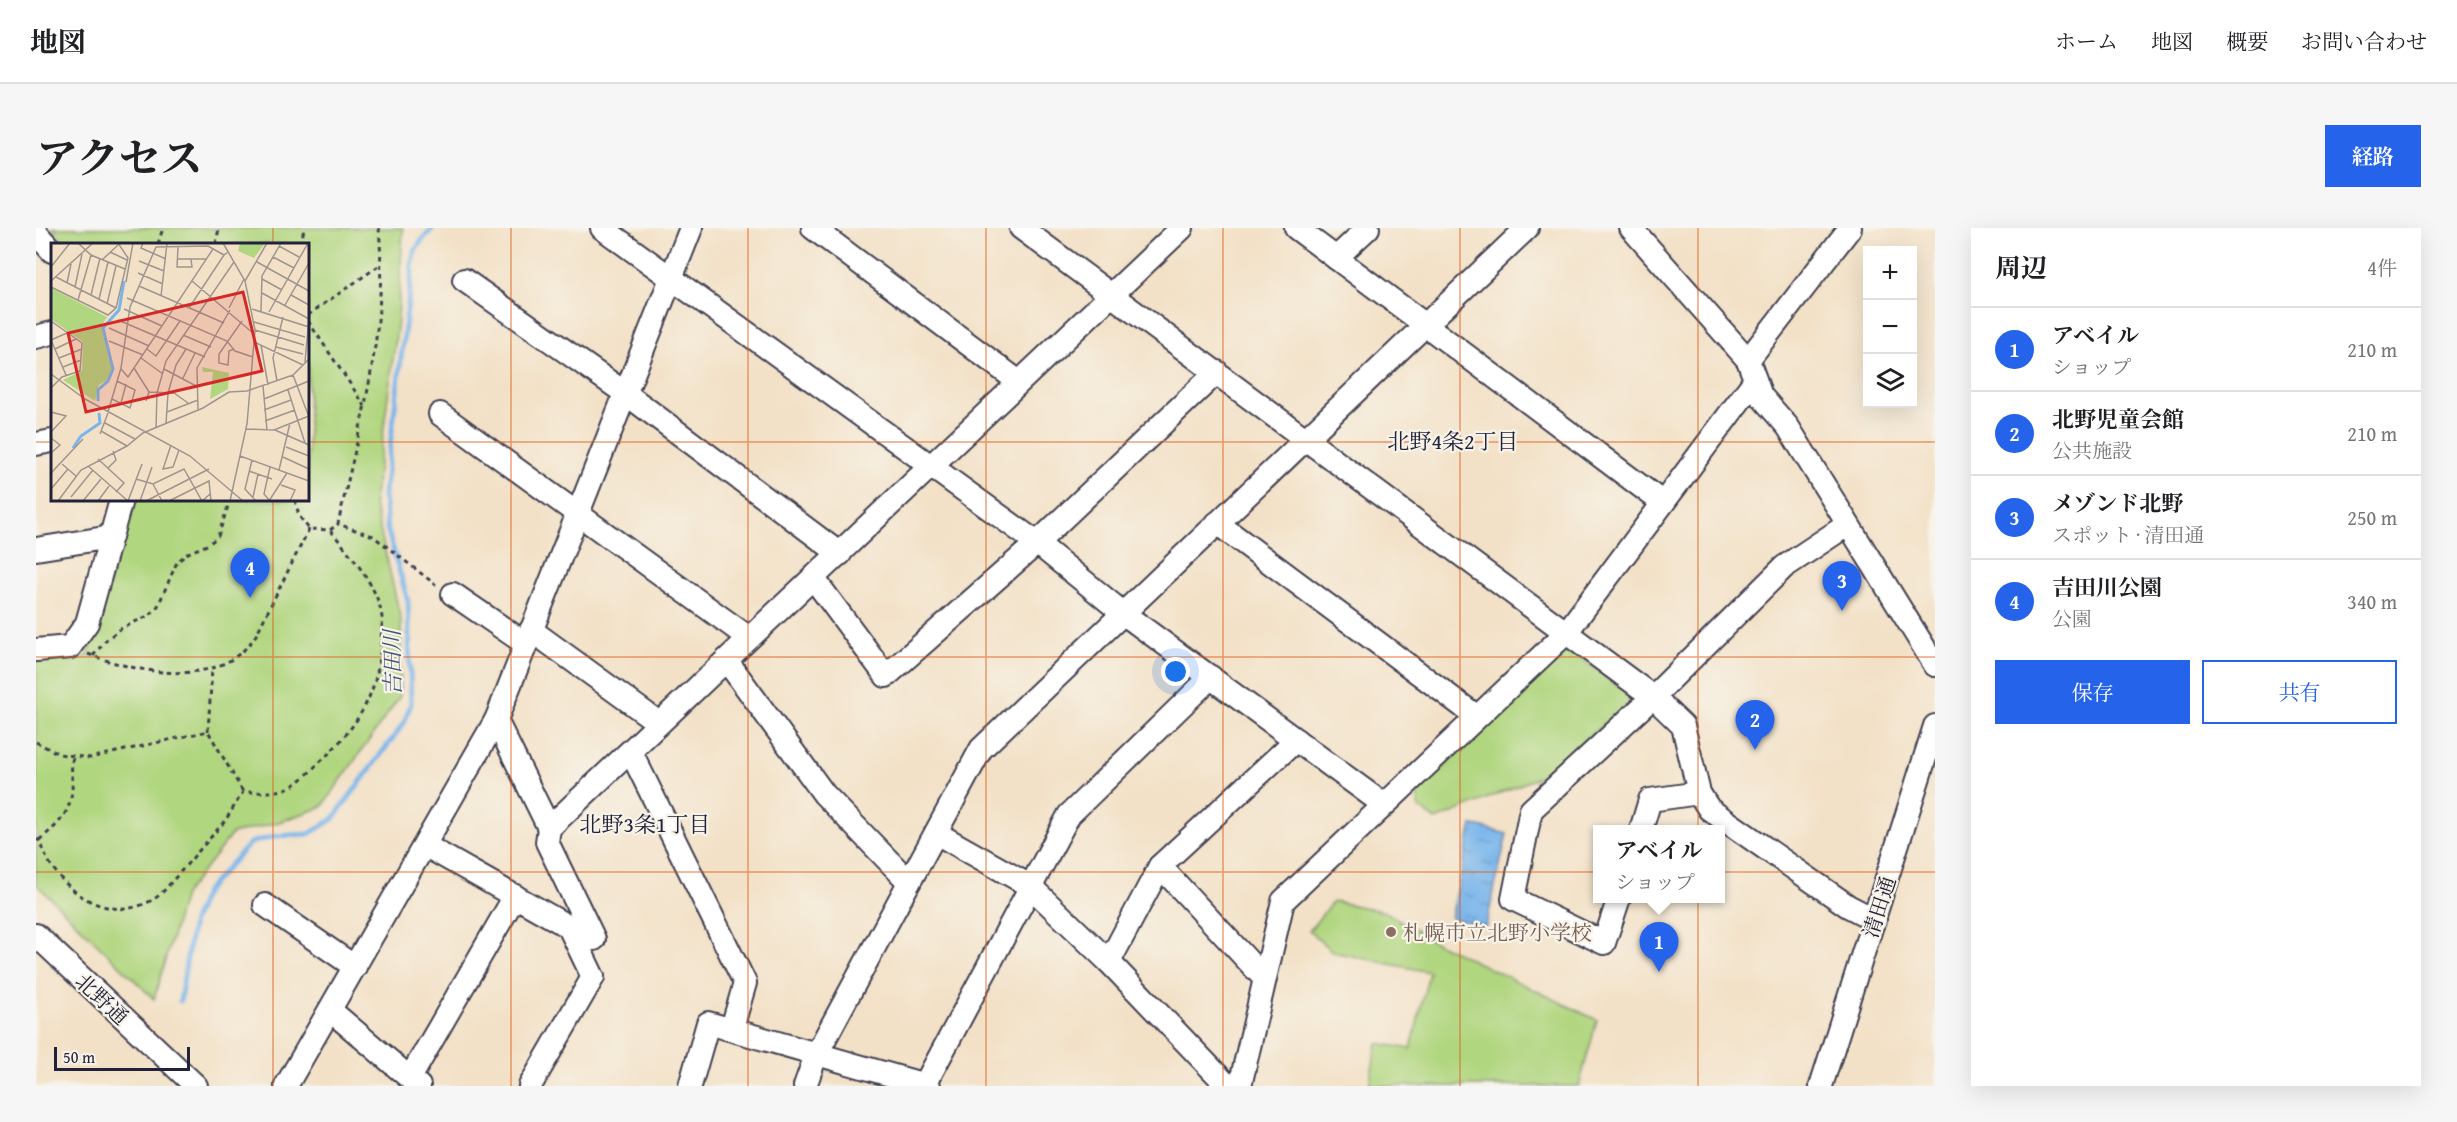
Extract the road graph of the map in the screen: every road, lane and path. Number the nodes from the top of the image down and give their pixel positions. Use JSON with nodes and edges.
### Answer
{"nodes":[{"id":1,"x":163,"y":228,"type":"edge"},
{"id":2,"x":219,"y":228,"type":"edge"},
{"id":3,"x":304,"y":228,"type":"edge"},
{"id":4,"x":378,"y":228,"type":"edge"},
{"id":5,"x":602,"y":228,"type":"edge"},
{"id":6,"x":691,"y":228,"type":"edge"},
{"id":7,"x":813,"y":228,"type":"edge"},
{"id":8,"x":1021,"y":228,"type":"edge"},
{"id":9,"x":1182,"y":228,"type":"edge"},
{"id":10,"x":1296,"y":228,"type":"edge"},
{"id":11,"x":1368,"y":228,"type":"edge"},
{"id":12,"x":1527,"y":228,"type":"edge"},
{"id":13,"x":1631,"y":228,"type":"edge"},
{"id":14,"x":1850,"y":228,"type":"edge"},
{"id":15,"x":36,"y":233,"type":"edge"},
{"id":16,"x":158,"y":243,"type":"edge"},
{"id":17,"x":216,"y":243,"type":"edge"},
{"id":18,"x":301,"y":243,"type":"edge"},
{"id":19,"x":51,"y":250,"type":"edge"},
{"id":20,"x":1336,"y":258,"type":"junction"},
{"id":21,"x":381,"y":264,"type":"junction"},
{"id":22,"x":672,"y":278,"type":"junction"},
{"id":23,"x":464,"y":280,"type":"dead end"},
{"id":24,"x":1112,"y":295,"type":"junction"},
{"id":25,"x":309,"y":314,"type":"edge"},
{"id":26,"x":309,"y":322,"type":"edge"},
{"id":27,"x":1425,"y":325,"type":"junction"},
{"id":28,"x":51,"y":333,"type":"edge"},
{"id":29,"x":36,"y":337,"type":"edge"},
{"id":30,"x":1751,"y":370,"type":"junction"},
{"id":31,"x":1216,"y":372,"type":"junction"},
{"id":32,"x":1019,"y":382,"type":"junction"},
{"id":33,"x":625,"y":393,"type":"junction"},
{"id":34,"x":365,"y":406,"type":"junction"},
{"id":35,"x":440,"y":414,"type":"dead end"},
{"id":36,"x":1305,"y":438,"type":"junction"},
{"id":37,"x":51,"y":441,"type":"edge"},
{"id":38,"x":36,"y":444,"type":"edge"},
{"id":39,"x":931,"y":466,"type":"junction"},
{"id":40,"x":121,"y":501,"type":"edge"},
{"id":41,"x":230,"y":501,"type":"edge"},
{"id":42,"x":295,"y":501,"type":"edge"},
{"id":43,"x":1663,"y":503,"type":"junction"},
{"id":44,"x":579,"y":513,"type":"junction"},
{"id":45,"x":1217,"y":523,"type":"junction"},
{"id":46,"x":338,"y":524,"type":"junction"},
{"id":47,"x":1847,"y":525,"type":"junction"},
{"id":48,"x":309,"y":529,"type":"junction"},
{"id":49,"x":330,"y":530,"type":"junction"},
{"id":50,"x":111,"y":537,"type":"junction"},
{"id":51,"x":1037,"y":543,"type":"junction"},
{"id":52,"x":36,"y":549,"type":"edge"},
{"id":53,"x":840,"y":554,"type":"junction"},
{"id":54,"x":814,"y":579,"type":"junction"},
{"id":55,"x":453,"y":594,"type":"joint"},
{"id":56,"x":1124,"y":614,"type":"junction"},
{"id":57,"x":1566,"y":633,"type":"junction"},
{"id":58,"x":528,"y":637,"type":"junction"},
{"id":59,"x":749,"y":638,"type":"junction"},
{"id":60,"x":70,"y":647,"type":"junction"},
{"id":61,"x":36,"y":650,"type":"edge"},
{"id":62,"x":93,"y":656,"type":"junction"},
{"id":63,"x":727,"y":661,"type":"junction"},
{"id":64,"x":1935,"y":665,"type":"edge"},
{"id":65,"x":212,"y":669,"type":"junction"},
{"id":66,"x":1211,"y":677,"type":"junction"},
{"id":67,"x":1653,"y":697,"type":"junction"},
{"id":68,"x":1476,"y":716,"type":"junction"},
{"id":69,"x":496,"y":720,"type":"junction"},
{"id":70,"x":659,"y":723,"type":"junction"},
{"id":71,"x":1935,"y":726,"type":"edge"},
{"id":72,"x":208,"y":731,"type":"junction"},
{"id":73,"x":1296,"y":741,"type":"junction"},
{"id":74,"x":36,"y":742,"type":"edge"},
{"id":75,"x":631,"y":752,"type":"junction"},
{"id":76,"x":73,"y":757,"type":"junction"},
{"id":77,"x":1929,"y":773,"type":"edge"},
{"id":78,"x":243,"y":792,"type":"junction"},
{"id":79,"x":1699,"y":793,"type":"junction"},
{"id":80,"x":1383,"y":804,"type":"junction"},
{"id":81,"x":1642,"y":825,"type":"edge"},
{"id":82,"x":549,"y":828,"type":"junction"},
{"id":83,"x":936,"y":833,"type":"junction"},
{"id":84,"x":38,"y":840,"type":"edge"},
{"id":85,"x":426,"y":846,"type":"junction"},
{"id":86,"x":1160,"y":866,"type":"junction"},
{"id":87,"x":909,"y":882,"type":"junction"},
{"id":88,"x":1030,"y":886,"type":"junction"},
{"id":89,"x":515,"y":896,"type":"junction"},
{"id":90,"x":1616,"y":903,"type":"edge"},
{"id":91,"x":265,"y":905,"type":"dead end"},
{"id":92,"x":1875,"y":920,"type":"junction"},
{"id":93,"x":36,"y":935,"type":"edge"},
{"id":94,"x":594,"y":939,"type":"dead end"},
{"id":95,"x":1109,"y":962,"type":"junction"},
{"id":96,"x":355,"y":967,"type":"junction"},
{"id":97,"x":1264,"y":978,"type":"junction"},
{"id":98,"x":330,"y":1010,"type":"junction"},
{"id":99,"x":732,"y":1028,"type":"junction"},
{"id":100,"x":816,"y":1054,"type":"junction"},
{"id":101,"x":414,"y":1082,"type":"edge"},
{"id":102,"x":196,"y":1086,"type":"edge"},
{"id":103,"x":286,"y":1086,"type":"edge"},
{"id":104,"x":530,"y":1086,"type":"edge"},
{"id":105,"x":690,"y":1086,"type":"edge"},
{"id":106,"x":806,"y":1086,"type":"edge"},
{"id":107,"x":926,"y":1086,"type":"edge"},
{"id":108,"x":1228,"y":1086,"type":"edge"},
{"id":109,"x":1240,"y":1086,"type":"edge"},
{"id":110,"x":1821,"y":1086,"type":"edge"}],
"edges":[{"from":1,"to":16,"type":"path"},
{"from":2,"to":17,"type":"path"},
{"from":3,"to":18,"type":"path"},
{"from":4,"to":21,"type":"path"},
{"from":5,"to":22,"type":"street"},
{"from":6,"to":22,"type":"street"},
{"from":7,"to":32,"type":"street"},
{"from":8,"to":24,"type":"street"},
{"from":9,"to":24,"type":"street"},
{"from":10,"to":20,"type":"street"},
{"from":11,"to":20,"type":"street"},
{"from":12,"to":27,"type":"street"},
{"from":13,"to":30,"type":"street"},
{"from":14,"to":30,"type":"street"},
{"from":15,"to":19,"type":"street"},
{"from":20,"to":27,"type":"street"},
{"from":21,"to":25,"type":"path"},
{"from":21,"to":34,"type":"path"},
{"from":22,"to":33,"type":"street"},
{"from":22,"to":39,"type":"street"},
{"from":23,"to":33,"type":"street"},
{"from":24,"to":31,"type":"street"},
{"from":24,"to":32,"type":"street"},
{"from":26,"to":34,"type":"path"},
{"from":27,"to":36,"type":"street"},
{"from":27,"to":43,"type":"street"},
{"from":28,"to":29,"type":"street"},
{"from":30,"to":43,"type":"street"},
{"from":30,"to":47,"type":"street"},
{"from":31,"to":36,"type":"street"},
{"from":31,"to":51,"type":"street"},
{"from":32,"to":39,"type":"street"},
{"from":33,"to":44,"type":"street"},
{"from":33,"to":53,"type":"street"},
{"from":34,"to":46,"type":"path"},
{"from":35,"to":44,"type":"street"},
{"from":36,"to":45,"type":"street"},
{"from":36,"to":57,"type":"street"},
{"from":37,"to":38,"type":"street"},
{"from":39,"to":51,"type":"street"},
{"from":39,"to":53,"type":"street"},
{"from":40,"to":50,"type":"street"},
{"from":41,"to":62,"type":"path"},
{"from":42,"to":48,"type":"path"},
{"from":43,"to":57,"type":"street"},
{"from":44,"to":58,"type":"street"},
{"from":44,"to":59,"type":"street"},
{"from":45,"to":56,"type":"street"},
{"from":45,"to":68,"type":"street"},
{"from":46,"to":49,"type":"path"},
{"from":46,"to":55,"type":"path"},
{"from":47,"to":64,"type":"street"},
{"from":47,"to":67,"type":"street"},
{"from":48,"to":49,"type":"path"},
{"from":48,"to":65,"type":"path"},
{"from":49,"to":78,"type":"path"},
{"from":50,"to":52,"type":"street"},
{"from":50,"to":60,"type":"street"},
{"from":51,"to":54,"type":"street"},
{"from":51,"to":56,"type":"street"},
{"from":53,"to":54,"type":"street"},
{"from":54,"to":59,"type":"street"},
{"from":55,"to":58,"type":"street"},
{"from":56,"to":66,"type":"street"},
{"from":56,"to":83,"type":"street"},
{"from":57,"to":67,"type":"street"},
{"from":57,"to":68,"type":"street"},
{"from":58,"to":69,"type":"street"},
{"from":58,"to":70,"type":"street"},
{"from":59,"to":63,"type":"street"},
{"from":60,"to":61,"type":"street"},
{"from":60,"to":62,"type":"path"},
{"from":62,"to":65,"type":"path"},
{"from":63,"to":70,"type":"street"},
{"from":63,"to":87,"type":"street"},
{"from":65,"to":72,"type":"path"},
{"from":66,"to":73,"type":"street"},
{"from":66,"to":88,"type":"street"},
{"from":67,"to":79,"type":"street"},
{"from":67,"to":90,"type":"street"},
{"from":68,"to":80,"type":"street"},
{"from":69,"to":82,"type":"street"},
{"from":69,"to":85,"type":"street"},
{"from":70,"to":75,"type":"street"},
{"from":71,"to":77,"type":"street","name":"清田通"},
{"from":72,"to":76,"type":"path"},
{"from":72,"to":78,"type":"path"},
{"from":73,"to":80,"type":"street"},
{"from":73,"to":86,"type":"street"},
{"from":74,"to":76,"type":"path"},
{"from":75,"to":82,"type":"street"},
{"from":75,"to":99,"type":"street"},
{"from":76,"to":84,"type":"path"},
{"from":77,"to":92,"type":"street","name":"清田通"},
{"from":78,"to":84,"type":"path"},
{"from":79,"to":81,"type":"street"},
{"from":79,"to":92,"type":"street"},
{"from":80,"to":97,"type":"street"},
{"from":82,"to":94,"type":"street"},
{"from":83,"to":87,"type":"street"},
{"from":83,"to":88,"type":"street"},
{"from":85,"to":89,"type":"street"},
{"from":85,"to":96,"type":"street"},
{"from":86,"to":95,"type":"street"},
{"from":86,"to":97,"type":"street"},
{"from":87,"to":100,"type":"street"},
{"from":88,"to":95,"type":"street"},
{"from":88,"to":107,"type":"street"},
{"from":89,"to":101,"type":"street"},
{"from":89,"to":104,"type":"street"},
{"from":91,"to":96,"type":"street"},
{"from":92,"to":110,"type":"street","name":"清田通"},
{"from":93,"to":102,"type":"street","name":"北野通"},
{"from":95,"to":108,"type":"street"},
{"from":96,"to":98,"type":"street"},
{"from":97,"to":109,"type":"street"},
{"from":98,"to":101,"type":"street"},
{"from":98,"to":103,"type":"street"},
{"from":99,"to":100,"type":"street"},
{"from":99,"to":105,"type":"street"},
{"from":100,"to":106,"type":"street"},
{"from":100,"to":107,"type":"street"}]}
